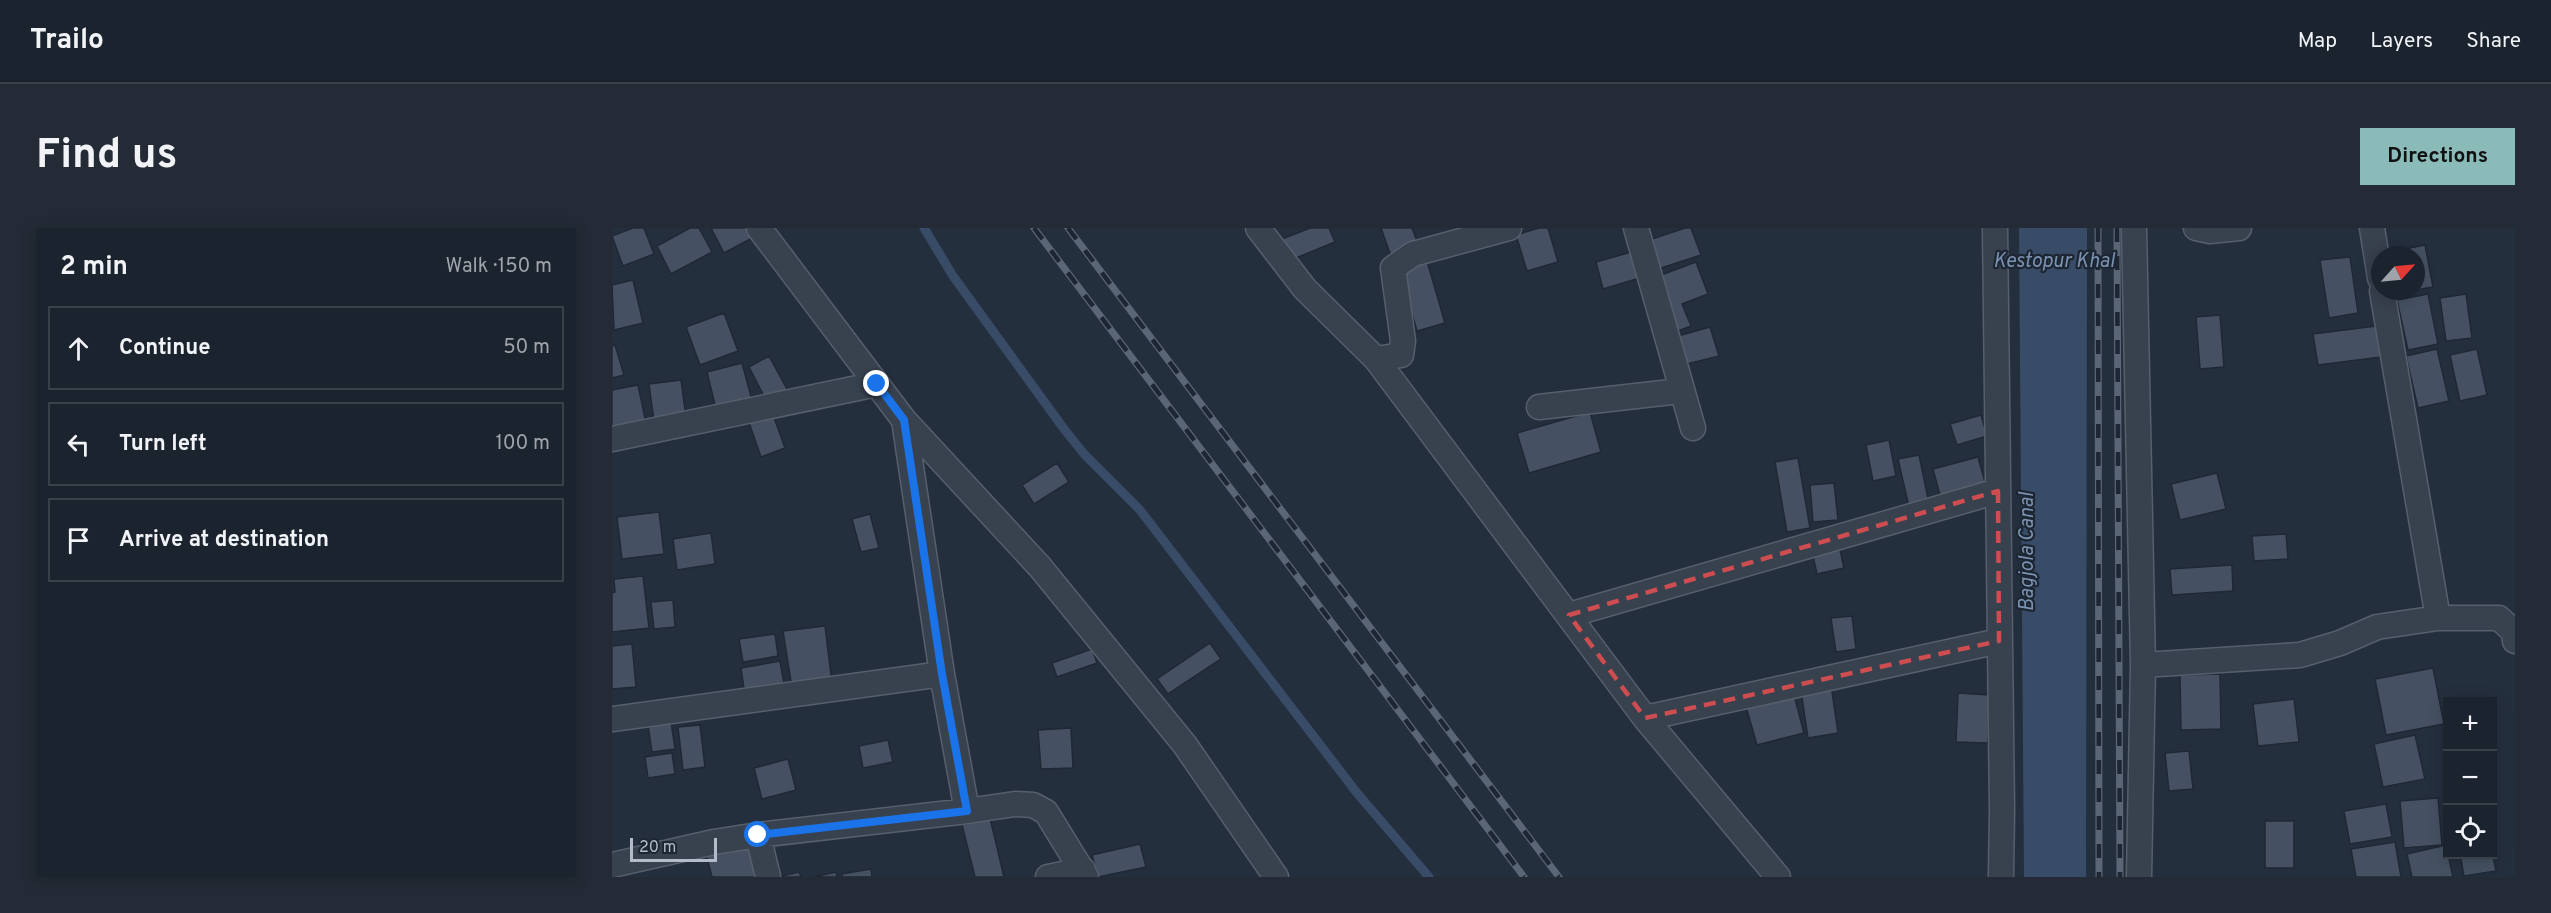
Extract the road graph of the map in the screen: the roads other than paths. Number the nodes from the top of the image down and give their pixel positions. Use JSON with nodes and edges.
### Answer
{"nodes":[{"id":1,"x":759,"y":228,"type":"edge"},
{"id":2,"x":1258,"y":228,"type":"edge"},
{"id":3,"x":1509,"y":228,"type":"edge"},
{"id":4,"x":1636,"y":228,"type":"edge"},
{"id":5,"x":1995,"y":228,"type":"edge"},
{"id":6,"x":2134,"y":228,"type":"edge"},
{"id":7,"x":2196,"y":228,"type":"edge"},
{"id":8,"x":2239,"y":228,"type":"edge"},
{"id":9,"x":2372,"y":228,"type":"edge"},
{"id":10,"x":2375,"y":246,"type":"edge"},
{"id":11,"x":2384,"y":300,"type":"edge"},
{"id":12,"x":1376,"y":359,"type":"junction"},
{"id":13,"x":877,"y":384,"type":"junction"},
{"id":14,"x":1680,"y":390,"type":"junction"},
{"id":15,"x":1539,"y":407,"type":"dead end"},
{"id":16,"x":904,"y":420,"type":"junction"},
{"id":17,"x":1693,"y":428,"type":"dead end"},
{"id":18,"x":612,"y":439,"type":"edge"},
{"id":19,"x":1998,"y":491,"type":"junction"},
{"id":20,"x":1569,"y":615,"type":"junction"},
{"id":21,"x":2438,"y":618,"type":"junction"},
{"id":22,"x":2515,"y":640,"type":"edge"},
{"id":23,"x":1999,"y":641,"type":"junction"},
{"id":24,"x":2143,"y":665,"type":"junction"},
{"id":25,"x":942,"y":674,"type":"junction"},
{"id":26,"x":1645,"y":718,"type":"junction"},
{"id":27,"x":612,"y":719,"type":"edge"},
{"id":28,"x":967,"y":811,"type":"junction"},
{"id":29,"x":758,"y":835,"type":"junction"},
{"id":30,"x":612,"y":865,"type":"edge"},
{"id":31,"x":659,"y":866,"type":"edge"},
{"id":32,"x":1084,"y":874,"type":"edge"},
{"id":33,"x":768,"y":877,"type":"edge"},
{"id":34,"x":1048,"y":877,"type":"edge"},
{"id":35,"x":1276,"y":877,"type":"edge"},
{"id":36,"x":1778,"y":877,"type":"edge"},
{"id":37,"x":2001,"y":877,"type":"edge"},
{"id":38,"x":2139,"y":877,"type":"edge"}],
"edges":[{"from":1,"to":13,"type":"street"},
{"from":2,"to":12,"type":"street"},
{"from":3,"to":12,"type":"street"},
{"from":4,"to":14,"type":"street"},
{"from":5,"to":19,"type":"street"},
{"from":6,"to":24,"type":"street"},
{"from":7,"to":8,"type":"street"},
{"from":9,"to":10,"type":"street"},
{"from":11,"to":21,"type":"street"},
{"from":12,"to":20,"type":"street"},
{"from":13,"to":16,"type":"street"},
{"from":13,"to":18,"type":"street"},
{"from":14,"to":15,"type":"street"},
{"from":14,"to":17,"type":"street"},
{"from":16,"to":25,"type":"street"},
{"from":16,"to":35,"type":"street"},
{"from":19,"to":20,"type":"street"},
{"from":19,"to":23,"type":"street"},
{"from":20,"to":26,"type":"street"},
{"from":21,"to":22,"type":"street"},
{"from":21,"to":24,"type":"street"},
{"from":23,"to":26,"type":"street"},
{"from":23,"to":37,"type":"street"},
{"from":24,"to":38,"type":"street"},
{"from":25,"to":27,"type":"street"},
{"from":25,"to":28,"type":"street"},
{"from":26,"to":36,"type":"street"},
{"from":28,"to":29,"type":"street"},
{"from":28,"to":32,"type":"street"},
{"from":29,"to":31,"type":"street"},
{"from":29,"to":33,"type":"street"},
{"from":30,"to":31,"type":"street"},
{"from":32,"to":34,"type":"street"}]}
